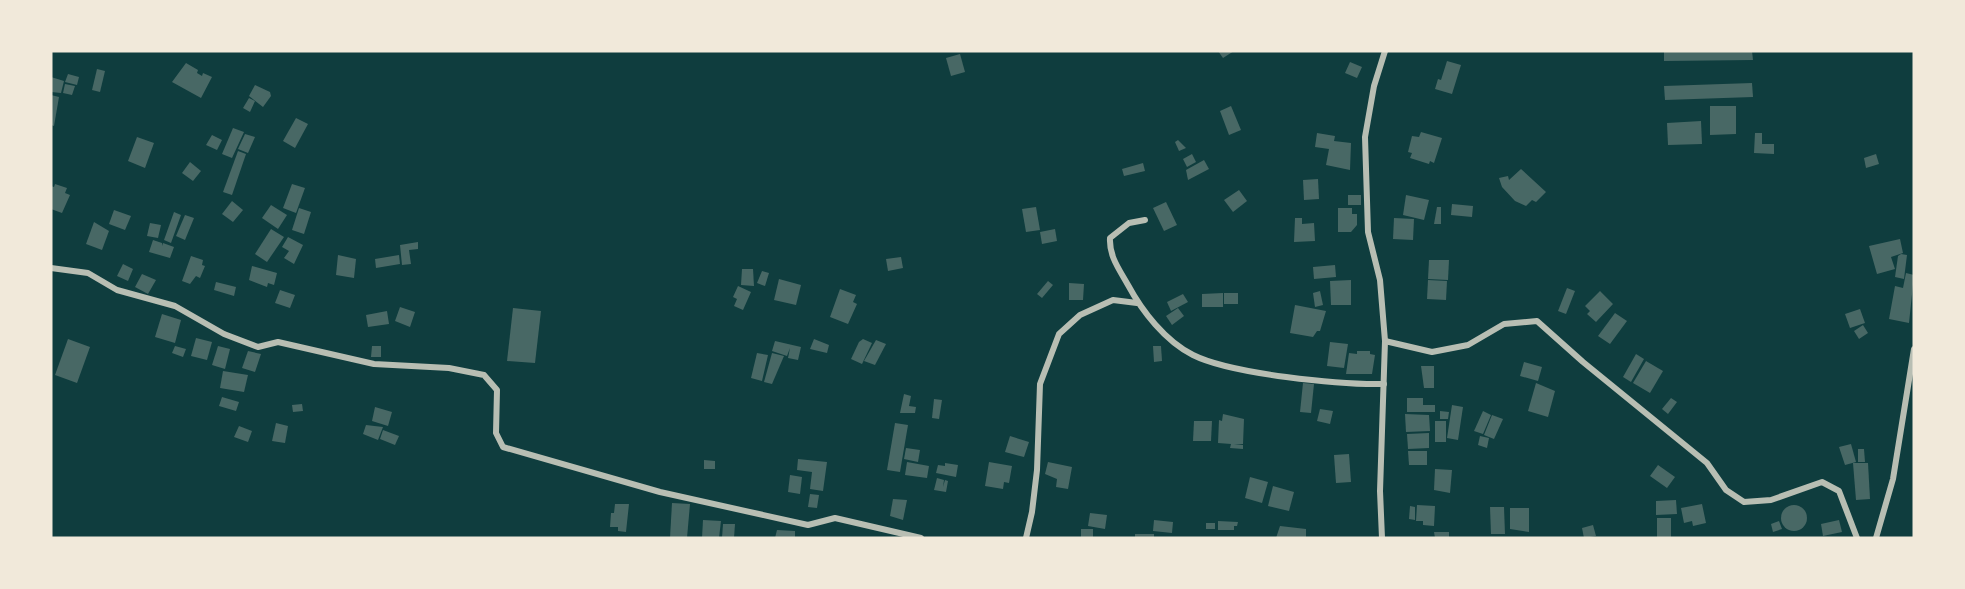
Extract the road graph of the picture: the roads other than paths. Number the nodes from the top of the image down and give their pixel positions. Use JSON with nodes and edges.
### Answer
{"nodes":[{"id":1,"x":1385,"y":51,"type":"edge"},
{"id":2,"x":1145,"y":220,"type":"dead end"},
{"id":3,"x":51,"y":268,"type":"edge"},
{"id":4,"x":1137,"y":303,"type":"junction"},
{"id":5,"x":1385,"y":341,"type":"junction"},
{"id":6,"x":1914,"y":349,"type":"edge"},
{"id":7,"x":1384,"y":384,"type":"junction"},
{"id":8,"x":921,"y":538,"type":"edge"},
{"id":9,"x":1026,"y":538,"type":"edge"},
{"id":10,"x":1382,"y":538,"type":"edge"},
{"id":11,"x":1857,"y":538,"type":"edge"},
{"id":12,"x":1876,"y":538,"type":"edge"}],
"edges":[{"from":1,"to":5,"type":"street"},
{"from":2,"to":4,"type":"street"},
{"from":3,"to":8,"type":"street"},
{"from":4,"to":7,"type":"street"},
{"from":4,"to":9,"type":"street"},
{"from":5,"to":7,"type":"street"},
{"from":5,"to":11,"type":"street"},
{"from":6,"to":12,"type":"street"},
{"from":7,"to":10,"type":"street"}]}
